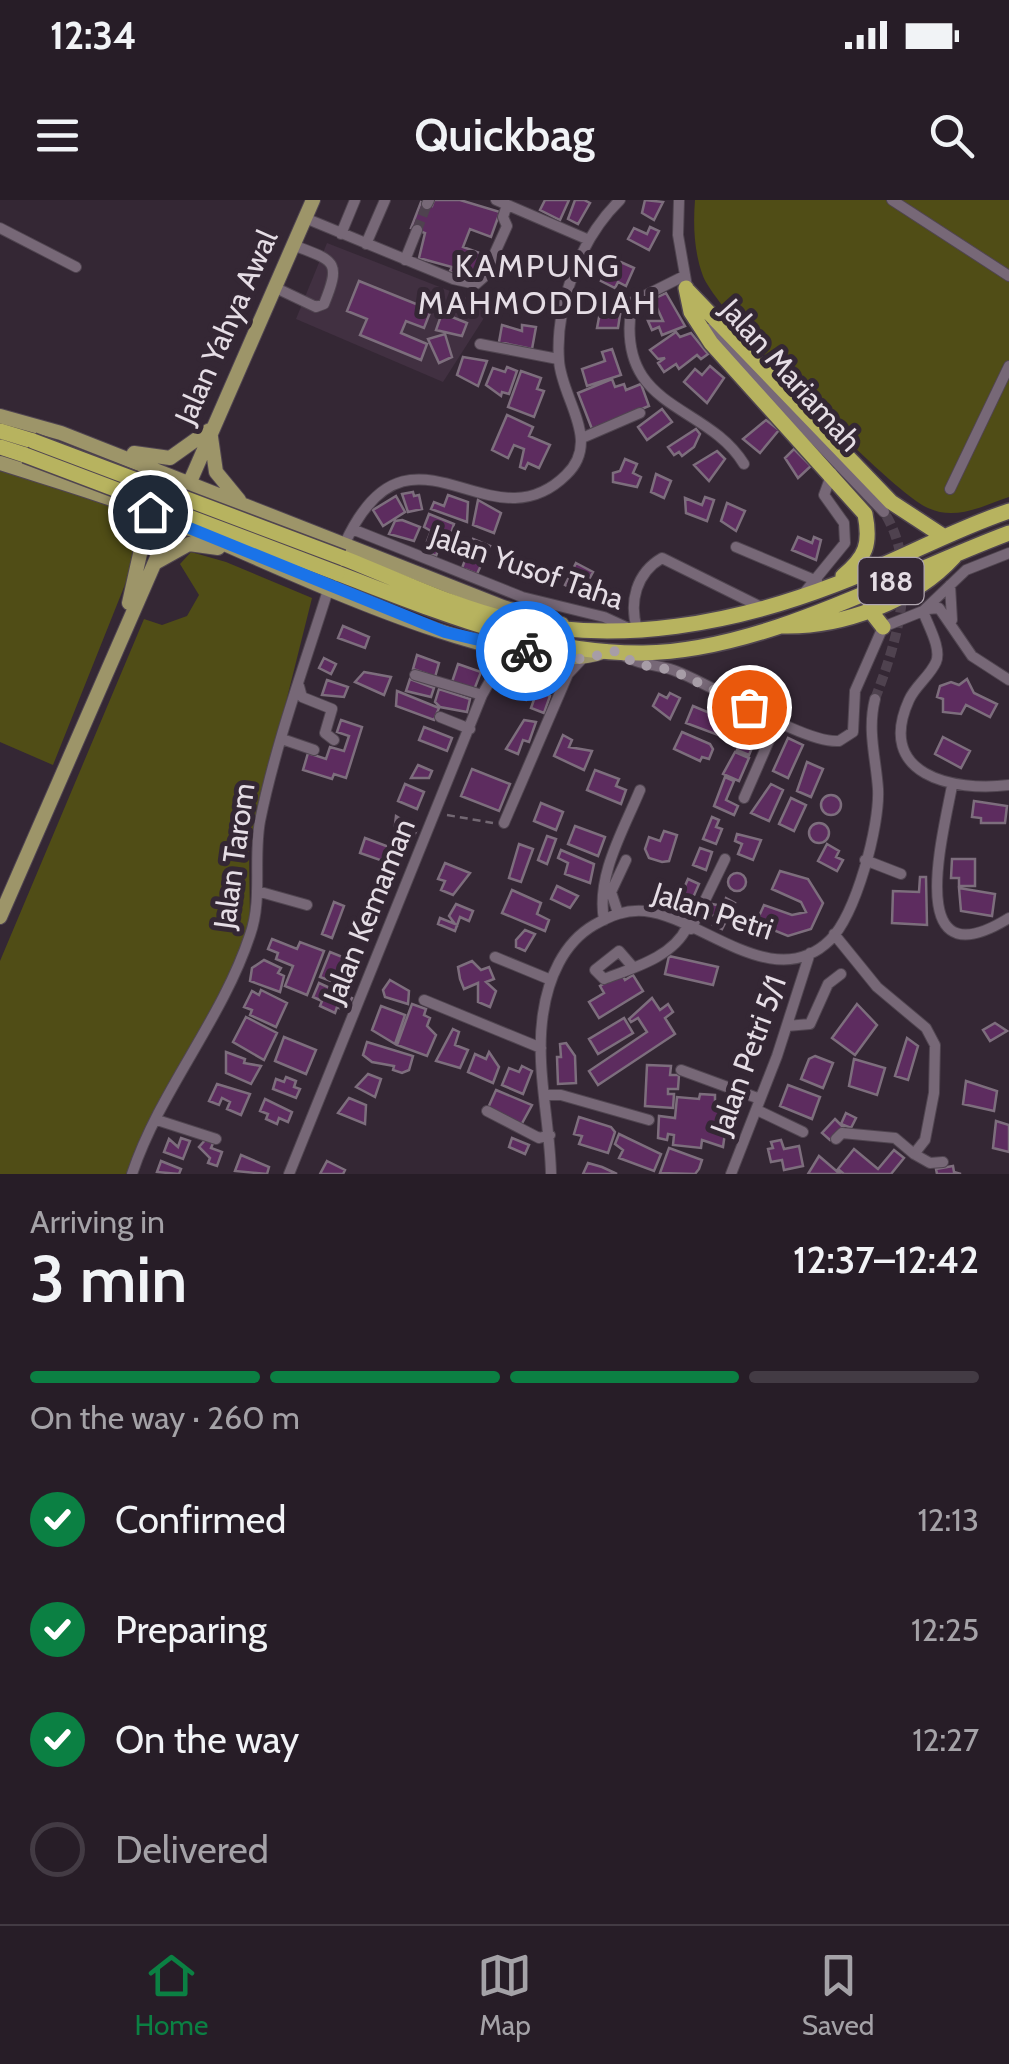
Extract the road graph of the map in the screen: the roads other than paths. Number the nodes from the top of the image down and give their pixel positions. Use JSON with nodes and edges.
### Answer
{"nodes":[{"id":1,"x":313,"y":200,"type":"edge"},
{"id":2,"x":355,"y":200,"type":"edge"},
{"id":3,"x":386,"y":200,"type":"edge"},
{"id":4,"x":678,"y":200,"type":"edge"},
{"id":5,"x":892,"y":200,"type":"edge"},
{"id":6,"x":501,"y":202,"type":"edge"},
{"id":7,"x":613,"y":202,"type":"edge"},
{"id":8,"x":305,"y":218,"type":"junction"},
{"id":9,"x":0,"y":228,"type":"edge"},
{"id":10,"x":416,"y":230,"type":"tunnel mouth"},
{"id":11,"x":341,"y":234,"type":"junction"},
{"id":12,"x":589,"y":240,"type":"junction"},
{"id":13,"x":366,"y":244,"type":"junction"},
{"id":14,"x":293,"y":245,"type":"junction"},
{"id":15,"x":405,"y":260,"type":"junction"},
{"id":16,"x":76,"y":267,"type":"dead end"},
{"id":17,"x":1009,"y":276,"type":"edge"},
{"id":18,"x":685,"y":282,"type":"junction"},
{"id":19,"x":274,"y":287,"type":"junction"},
{"id":20,"x":480,"y":344,"type":"dead end"},
{"id":21,"x":558,"y":359,"type":"junction"},
{"id":22,"x":1009,"y":366,"type":"edge"},
{"id":23,"x":640,"y":413,"type":"dead end"},
{"id":24,"x":0,"y":416,"type":"edge"},
{"id":25,"x":210,"y":430,"type":"junction"},
{"id":26,"x":0,"y":431,"type":"edge"},
{"id":27,"x":61,"y":433,"type":"junction"},
{"id":28,"x":582,"y":438,"type":"junction"},
{"id":29,"x":0,"y":447,"type":"edge"},
{"id":30,"x":29,"y":448,"type":"junction"},
{"id":31,"x":0,"y":463,"type":"edge"},
{"id":32,"x":744,"y":464,"type":"dead end"},
{"id":33,"x":832,"y":473,"type":"junction"},
{"id":34,"x":187,"y":482,"type":"junction"},
{"id":35,"x":950,"y":489,"type":"dead end"},
{"id":36,"x":220,"y":496,"type":"junction"},
{"id":37,"x":128,"y":504,"type":"junction"},
{"id":38,"x":244,"y":505,"type":"junction"},
{"id":39,"x":1009,"y":511,"type":"edge"},
{"id":40,"x":884,"y":512,"type":"tunnel mouth"},
{"id":41,"x":172,"y":521,"type":"junction"},
{"id":42,"x":1009,"y":533,"type":"edge"},
{"id":43,"x":944,"y":536,"type":"junction"},
{"id":44,"x":212,"y":538,"type":"junction"},
{"id":45,"x":736,"y":547,"type":"dead end"},
{"id":46,"x":958,"y":553,"type":"junction"},
{"id":47,"x":1009,"y":553,"type":"edge"},
{"id":48,"x":257,"y":558,"type":"junction"},
{"id":49,"x":341,"y":558,"type":"junction"},
{"id":50,"x":154,"y":564,"type":"junction"},
{"id":51,"x":822,"y":584,"type":"junction"},
{"id":52,"x":950,"y":585,"type":"junction"},
{"id":53,"x":761,"y":607,"type":"junction"},
{"id":54,"x":869,"y":609,"type":"junction"},
{"id":55,"x":923,"y":611,"type":"junction"},
{"id":56,"x":772,"y":626,"type":"junction"},
{"id":57,"x":952,"y":626,"type":"junction"},
{"id":58,"x":883,"y":627,"type":"junction"},
{"id":59,"x":634,"y":629,"type":"junction"},
{"id":60,"x":481,"y":644,"type":"junction"},
{"id":61,"x":118,"y":648,"type":"junction"},
{"id":62,"x":508,"y":649,"type":"junction"},
{"id":63,"x":611,"y":651,"type":"junction"},
{"id":64,"x":554,"y":656,"type":"junction"},
{"id":65,"x":582,"y":659,"type":"junction"},
{"id":66,"x":494,"y":667,"type":"junction"},
{"id":67,"x":568,"y":674,"type":"junction"},
{"id":68,"x":415,"y":676,"type":"dead end"},
{"id":69,"x":1009,"y":680,"type":"edge"},
{"id":70,"x":298,"y":686,"type":"junction"},
{"id":71,"x":482,"y":695,"type":"junction"},
{"id":72,"x":875,"y":699,"type":"tunnel mouth"},
{"id":73,"x":440,"y":717,"type":"dead end"},
{"id":74,"x":778,"y":720,"type":"junction"},
{"id":75,"x":470,"y":729,"type":"junction"},
{"id":76,"x":334,"y":740,"type":"dead end"},
{"id":77,"x":288,"y":741,"type":"junction"},
{"id":78,"x":314,"y":750,"type":"dead end"},
{"id":79,"x":1009,"y":785,"type":"edge"},
{"id":80,"x":952,"y":786,"type":"junction"},
{"id":81,"x":640,"y":790,"type":"dead end"},
{"id":82,"x":744,"y":798,"type":"dead end"},
{"id":83,"x":504,"y":823,"type":"road end"},
{"id":84,"x":725,"y":859,"type":"dead end"},
{"id":85,"x":626,"y":860,"type":"dead end"},
{"id":86,"x":865,"y":860,"type":"junction"},
{"id":87,"x":901,"y":874,"type":"dead end"},
{"id":88,"x":261,"y":893,"type":"junction"},
{"id":89,"x":308,"y":905,"type":"dead end"},
{"id":90,"x":618,"y":913,"type":"junction"},
{"id":91,"x":0,"y":918,"type":"edge"},
{"id":92,"x":1009,"y":918,"type":"edge"},
{"id":93,"x":604,"y":920,"type":"junction"},
{"id":94,"x":689,"y":928,"type":"junction"},
{"id":95,"x":834,"y":934,"type":"junction"},
{"id":96,"x":810,"y":952,"type":"junction"},
{"id":97,"x":495,"y":957,"type":"dead end"},
{"id":98,"x":632,"y":966,"type":"dead end"},
{"id":99,"x":807,"y":967,"type":"junction"},
{"id":100,"x":841,"y":974,"type":"dead end"},
{"id":101,"x":551,"y":980,"type":"junction"},
{"id":102,"x":828,"y":984,"type":"junction"},
{"id":103,"x":424,"y":1000,"type":"dead end"},
{"id":104,"x":787,"y":1026,"type":"junction"},
{"id":105,"x":541,"y":1048,"type":"junction"},
{"id":106,"x":681,"y":1070,"type":"dead end"},
{"id":107,"x":546,"y":1095,"type":"junction"},
{"id":108,"x":758,"y":1105,"type":"junction"},
{"id":109,"x":487,"y":1111,"type":"dead end"},
{"id":110,"x":650,"y":1120,"type":"dead end"},
{"id":111,"x":162,"y":1122,"type":"junction"},
{"id":112,"x":803,"y":1132,"type":"dead end"},
{"id":113,"x":550,"y":1135,"type":"junction"},
{"id":114,"x":216,"y":1139,"type":"dead end"},
{"id":115,"x":836,"y":1139,"type":"dead end"},
{"id":116,"x":914,"y":1154,"type":"junction"},
{"id":117,"x":943,"y":1162,"type":"dead end"},
{"id":118,"x":132,"y":1174,"type":"edge"},
{"id":119,"x":289,"y":1174,"type":"edge"},
{"id":120,"x":551,"y":1174,"type":"edge"},
{"id":121,"x":732,"y":1174,"type":"edge"}],
"edges":[{"from":1,"to":8,"type":"main road","name":"Jalan Yahya Awal"},
{"from":2,"to":11,"type":"street"},
{"from":3,"to":13,"type":"street"},
{"from":4,"to":18,"type":"street","name":"Jalan Mariamah"},
{"from":5,"to":17,"type":"street"},
{"from":6,"to":12,"type":"street"},
{"from":6,"to":15,"type":"street"},
{"from":7,"to":12,"type":"street"},
{"from":8,"to":11,"type":"street"},
{"from":8,"to":14,"type":"main road","name":"Jalan Yahya Awal"},
{"from":9,"to":16,"type":"street"},
{"from":10,"to":15,"type":"street"},
{"from":11,"to":13,"type":"street"},
{"from":12,"to":21,"type":"street"},
{"from":13,"to":15,"type":"street"},
{"from":14,"to":19,"type":"main road","name":"Jalan Yahya Awal"},
{"from":14,"to":19,"type":"street"},
{"from":18,"to":32,"type":"street"},
{"from":18,"to":33,"type":"highway"},
{"from":18,"to":40,"type":"street","name":"Jalan Mariamah"},
{"from":18,"to":43,"type":"highway"},
{"from":19,"to":25,"type":"main road","name":"Jalan Yahya Awal"},
{"from":20,"to":21,"type":"street"},
{"from":21,"to":28,"type":"street"},
{"from":22,"to":35,"type":"street"},
{"from":23,"to":28,"type":"street"},
{"from":24,"to":27,"type":"main road"},
{"from":25,"to":27,"type":"main road"},
{"from":25,"to":34,"type":"main road","name":"Jalan Yahya Awal"},
{"from":25,"to":38,"type":"main road"},
{"from":26,"to":30,"type":"highway","number":"188"},
{"from":27,"to":34,"type":"main road"},
{"from":28,"to":49,"type":"street"},
{"from":29,"to":30,"type":"highway","number":"188"},
{"from":30,"to":49,"type":"highway","number":"188","bridge":true},
{"from":31,"to":37,"type":"main road"},
{"from":33,"to":51,"type":"street"},
{"from":33,"to":51,"type":"highway"},
{"from":34,"to":36,"type":"main road"},
{"from":34,"to":41,"type":"main road","name":"Jalan Yahya Awal"},
{"from":36,"to":38,"type":"main road"},
{"from":36,"to":44,"type":"main road"},
{"from":37,"to":41,"type":"main road"},
{"from":37,"to":61,"type":"main road"},
{"from":38,"to":49,"type":"main road"},
{"from":39,"to":43,"type":"highway","number":"188"},
{"from":41,"to":44,"type":"main road"},
{"from":41,"to":50,"type":"main road","name":"Jalan Yahya Awal"},
{"from":42,"to":46,"type":"highway","number":"188"},
{"from":43,"to":51,"type":"highway","number":"188"},
{"from":44,"to":48,"type":"main road"},
{"from":45,"to":51,"type":"street"},
{"from":46,"to":54,"type":"highway"},
{"from":46,"to":56,"type":"highway","number":"188"},
{"from":47,"to":52,"type":"street"},
{"from":48,"to":49,"type":"main road"},
{"from":48,"to":50,"type":"main road"},
{"from":49,"to":59,"type":"street","name":"Jalan Yusof Taha"},
{"from":49,"to":59,"type":"highway","number":"188"},
{"from":49,"to":60,"type":"main road"},
{"from":49,"to":63,"type":"highway","number":"188"},
{"from":49,"to":70,"type":"street","name":"Jalan Tarom"},
{"from":50,"to":61,"type":"main road","name":"Jalan Yahya Awal"},
{"from":51,"to":53,"type":"highway","number":"188"},
{"from":52,"to":55,"type":"street"},
{"from":52,"to":57,"type":"street"},
{"from":53,"to":59,"type":"highway","number":"188"},
{"from":53,"to":59,"type":"street"},
{"from":54,"to":56,"type":"highway"},
{"from":54,"to":58,"type":"highway"},
{"from":55,"to":57,"type":"street"},
{"from":55,"to":58,"type":"street"},
{"from":55,"to":80,"type":"street"},
{"from":56,"to":63,"type":"highway","number":"188"},
{"from":57,"to":69,"type":"street"},
{"from":58,"to":74,"type":"street","name":"Jalan Yusof Taha"},
{"from":60,"to":62,"type":"main road"},
{"from":60,"to":66,"type":"street"},
{"from":61,"to":91,"type":"main road","name":"Jalan Yahya Awal"},
{"from":62,"to":64,"type":"main road"},
{"from":62,"to":66,"type":"street","name":"Jalan Kemaman"},
{"from":63,"to":65,"type":"main road"},
{"from":63,"to":74,"type":"street","name":"Jalan Yusof Taha"},
{"from":64,"to":65,"type":"main road"},
{"from":64,"to":67,"type":"street"},
{"from":65,"to":67,"type":"street"},
{"from":66,"to":71,"type":"street","name":"Jalan Kemaman"},
{"from":67,"to":83,"type":"street"},
{"from":68,"to":71,"type":"street"},
{"from":70,"to":76,"type":"street"},
{"from":70,"to":77,"type":"street","name":"Jalan Tarom"},
{"from":71,"to":75,"type":"street","name":"Jalan Kemaman"},
{"from":72,"to":86,"type":"street"},
{"from":73,"to":75,"type":"street"},
{"from":74,"to":82,"type":"street"},
{"from":75,"to":119,"type":"street","name":"Jalan Kemaman"},
{"from":77,"to":78,"type":"street"},
{"from":77,"to":88,"type":"street","name":"Jalan Tarom"},
{"from":79,"to":80,"type":"street"},
{"from":80,"to":92,"type":"street"},
{"from":81,"to":93,"type":"street"},
{"from":84,"to":94,"type":"street"},
{"from":85,"to":90,"type":"street"},
{"from":86,"to":87,"type":"street"},
{"from":86,"to":95,"type":"street"},
{"from":88,"to":89,"type":"street"},
{"from":88,"to":111,"type":"street","name":"Jalan Tarom"},
{"from":90,"to":93,"type":"street","name":"Jalan Petri"},
{"from":90,"to":94,"type":"street","name":"Jalan Petri"},
{"from":93,"to":101,"type":"street","name":"Jalan Petri"},
{"from":94,"to":96,"type":"street","name":"Jalan Petri"},
{"from":94,"to":98,"type":"street"},
{"from":95,"to":96,"type":"street","name":"Jalan Petri"},
{"from":95,"to":116,"type":"street"},
{"from":96,"to":99,"type":"street","name":"Jalan Petri 5/1"},
{"from":97,"to":101,"type":"street"},
{"from":99,"to":102,"type":"street"},
{"from":99,"to":104,"type":"street","name":"Jalan Petri 5/1"},
{"from":100,"to":102,"type":"street"},
{"from":101,"to":105,"type":"street","name":"Jalan Petri"},
{"from":102,"to":104,"type":"street"},
{"from":103,"to":105,"type":"street"},
{"from":104,"to":108,"type":"street","name":"Jalan Petri 5/1"},
{"from":105,"to":107,"type":"street","name":"Jalan Petri"},
{"from":106,"to":108,"type":"street"},
{"from":107,"to":110,"type":"street"},
{"from":107,"to":113,"type":"street","name":"Jalan Petri"},
{"from":108,"to":112,"type":"street"},
{"from":108,"to":121,"type":"street","name":"Jalan Petri 5/1"},
{"from":109,"to":113,"type":"street"},
{"from":111,"to":114,"type":"street"},
{"from":111,"to":118,"type":"street","name":"Jalan Tarom"},
{"from":113,"to":120,"type":"street","name":"Jalan Petri"},
{"from":115,"to":116,"type":"street"},
{"from":116,"to":117,"type":"street"}]}
